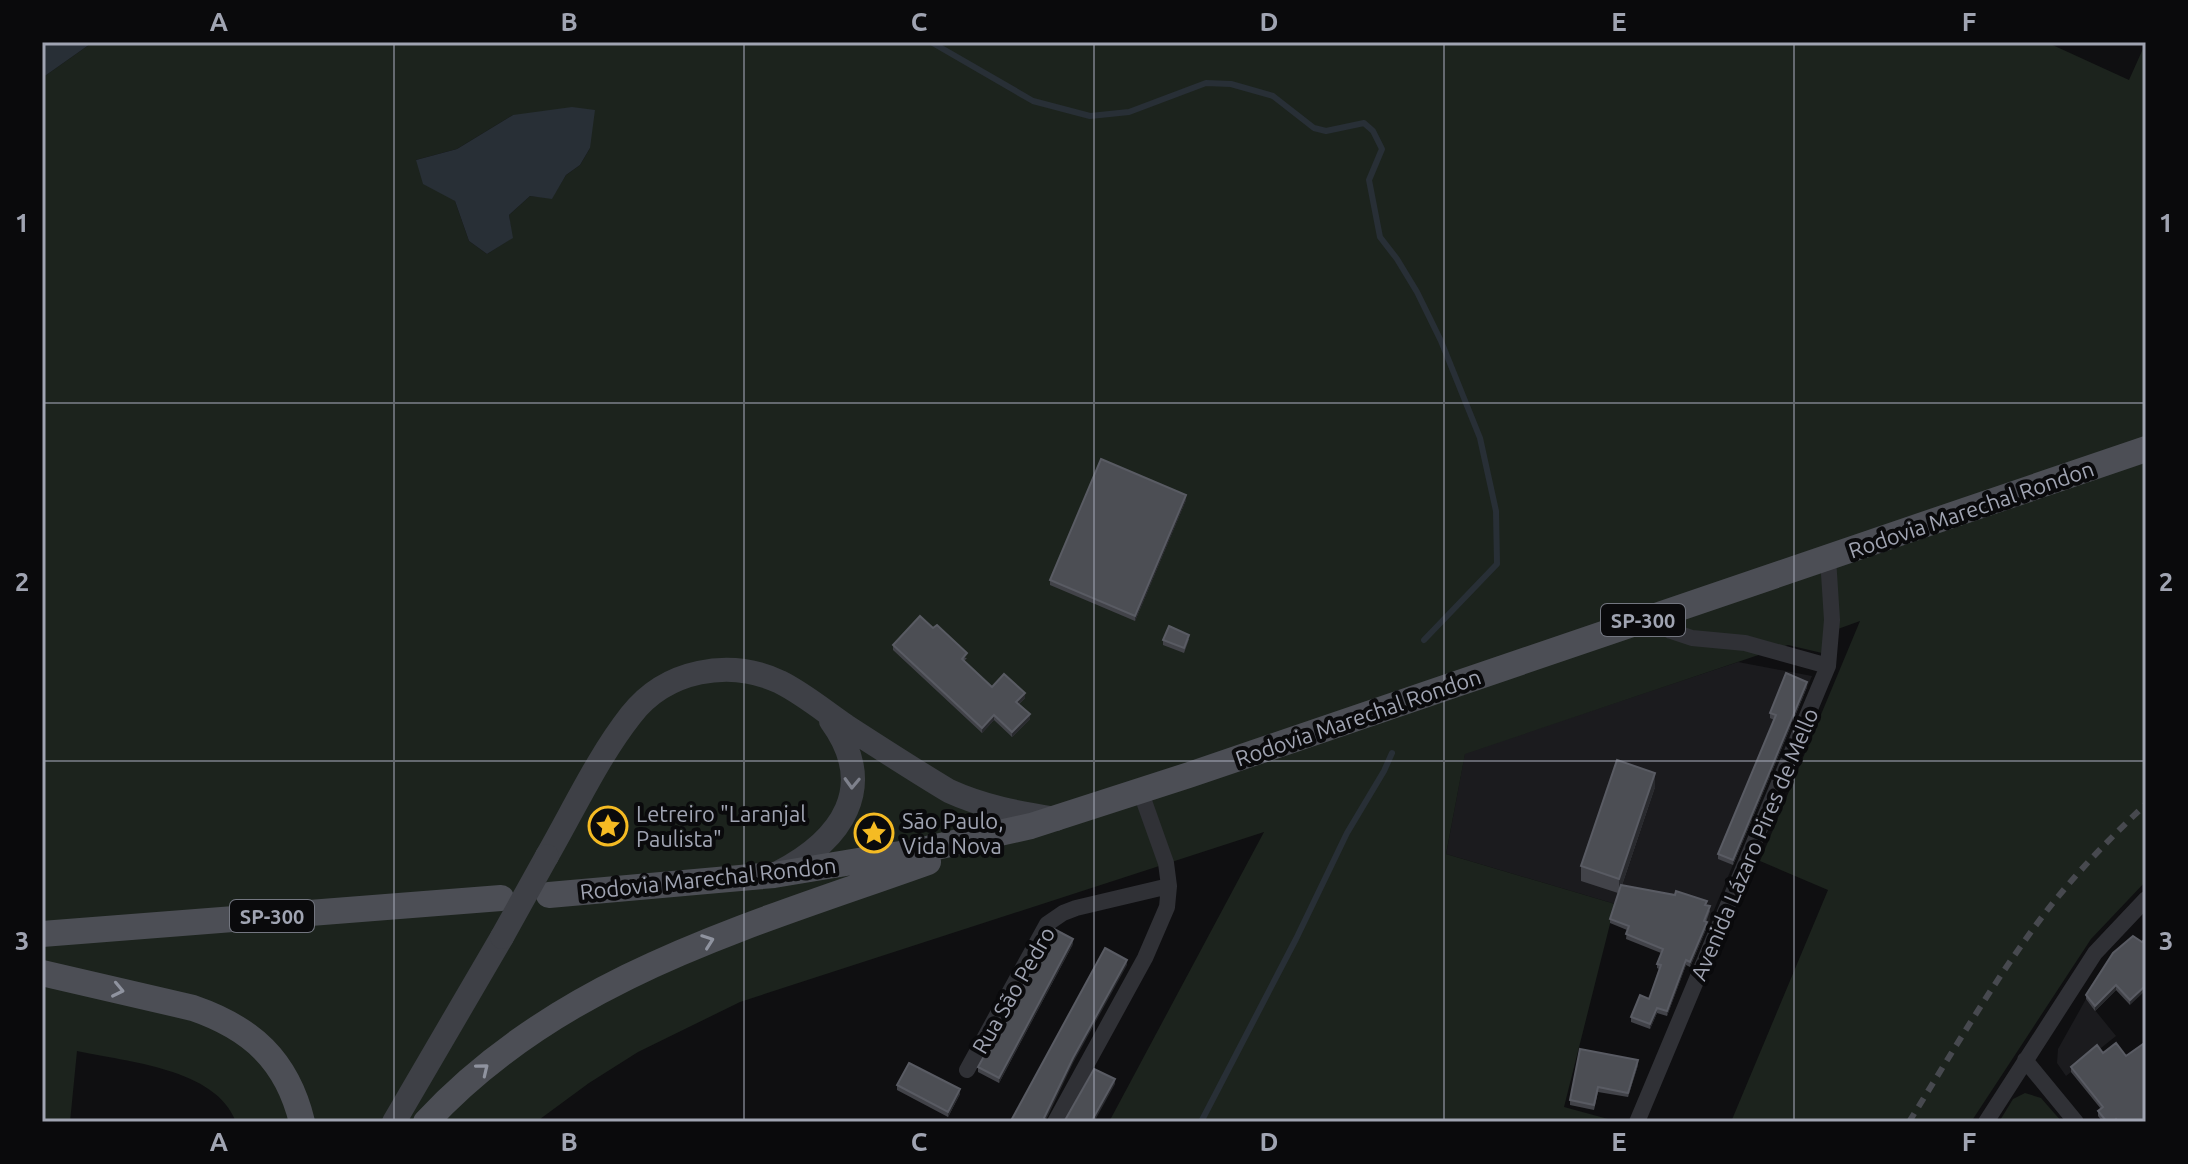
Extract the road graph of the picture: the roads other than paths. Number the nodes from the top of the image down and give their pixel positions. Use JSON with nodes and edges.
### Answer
{"nodes":[{"id":1,"x":2146,"y":449,"type":"edge"},
{"id":2,"x":1828,"y":558,"type":"junction"},
{"id":3,"x":1649,"y":618,"type":"junction"},
{"id":4,"x":1828,"y":666,"type":"junction"},
{"id":5,"x":825,"y":712,"type":"junction"},
{"id":6,"x":1140,"y":790,"type":"junction"},
{"id":7,"x":1044,"y":822,"type":"junction"},
{"id":8,"x":774,"y":875,"type":"junction"},
{"id":9,"x":1169,"y":886,"type":"junction"},
{"id":10,"x":549,"y":895,"type":"dead end"},
{"id":11,"x":501,"y":898,"type":"dead end"},
{"id":12,"x":2145,"y":903,"type":"edge"},
{"id":13,"x":42,"y":934,"type":"edge"},
{"id":14,"x":42,"y":973,"type":"edge"},
{"id":15,"x":2025,"y":1060,"type":"junction"},
{"id":16,"x":967,"y":1070,"type":"dead end"},
{"id":17,"x":302,"y":1122,"type":"edge"},
{"id":18,"x":394,"y":1122,"type":"edge"},
{"id":19,"x":426,"y":1122,"type":"edge"},
{"id":20,"x":1055,"y":1122,"type":"edge"},
{"id":21,"x":1637,"y":1122,"type":"edge"},
{"id":22,"x":1986,"y":1122,"type":"edge"},
{"id":23,"x":2076,"y":1122,"type":"edge"}],
"edges":[{"from":1,"to":2,"type":"main road","name":"Rodovia Marechal Rondon","number":"SP-300"},
{"from":2,"to":3,"type":"main road","name":"Rodovia Marechal Rondon","number":"SP-300"},
{"from":2,"to":4,"type":"street","name":"Avenida Lázaro Pires de Mello"},
{"from":3,"to":4,"type":"street"},
{"from":3,"to":6,"type":"main road","name":"Rodovia Marechal Rondon","number":"SP-300"},
{"from":4,"to":21,"type":"street","name":"Avenida Lázaro Pires de Mello"},
{"from":5,"to":7,"type":"main road"},
{"from":5,"to":8,"type":"main road","one_way":true},
{"from":5,"to":18,"type":"main road","bridge":true},
{"from":6,"to":7,"type":"main road","name":"Rodovia Marechal Rondon","number":"SP-300"},
{"from":6,"to":9,"type":"street"},
{"from":7,"to":8,"type":"main road","name":"Rodovia Marechal Rondon","number":"SP-300"},
{"from":19,"to":7,"type":"main road","one_way":true},
{"from":8,"to":10,"type":"main road","name":"Rodovia Marechal Rondon","number":"SP-300"},
{"from":9,"to":16,"type":"street","name":"Rua São Pedro"},
{"from":9,"to":20,"type":"street"},
{"from":11,"to":13,"type":"main road","number":"SP-300"},
{"from":12,"to":15,"type":"street"},
{"from":14,"to":17,"type":"main road","one_way":true},
{"from":15,"to":22,"type":"street"},
{"from":15,"to":23,"type":"street"}]}
